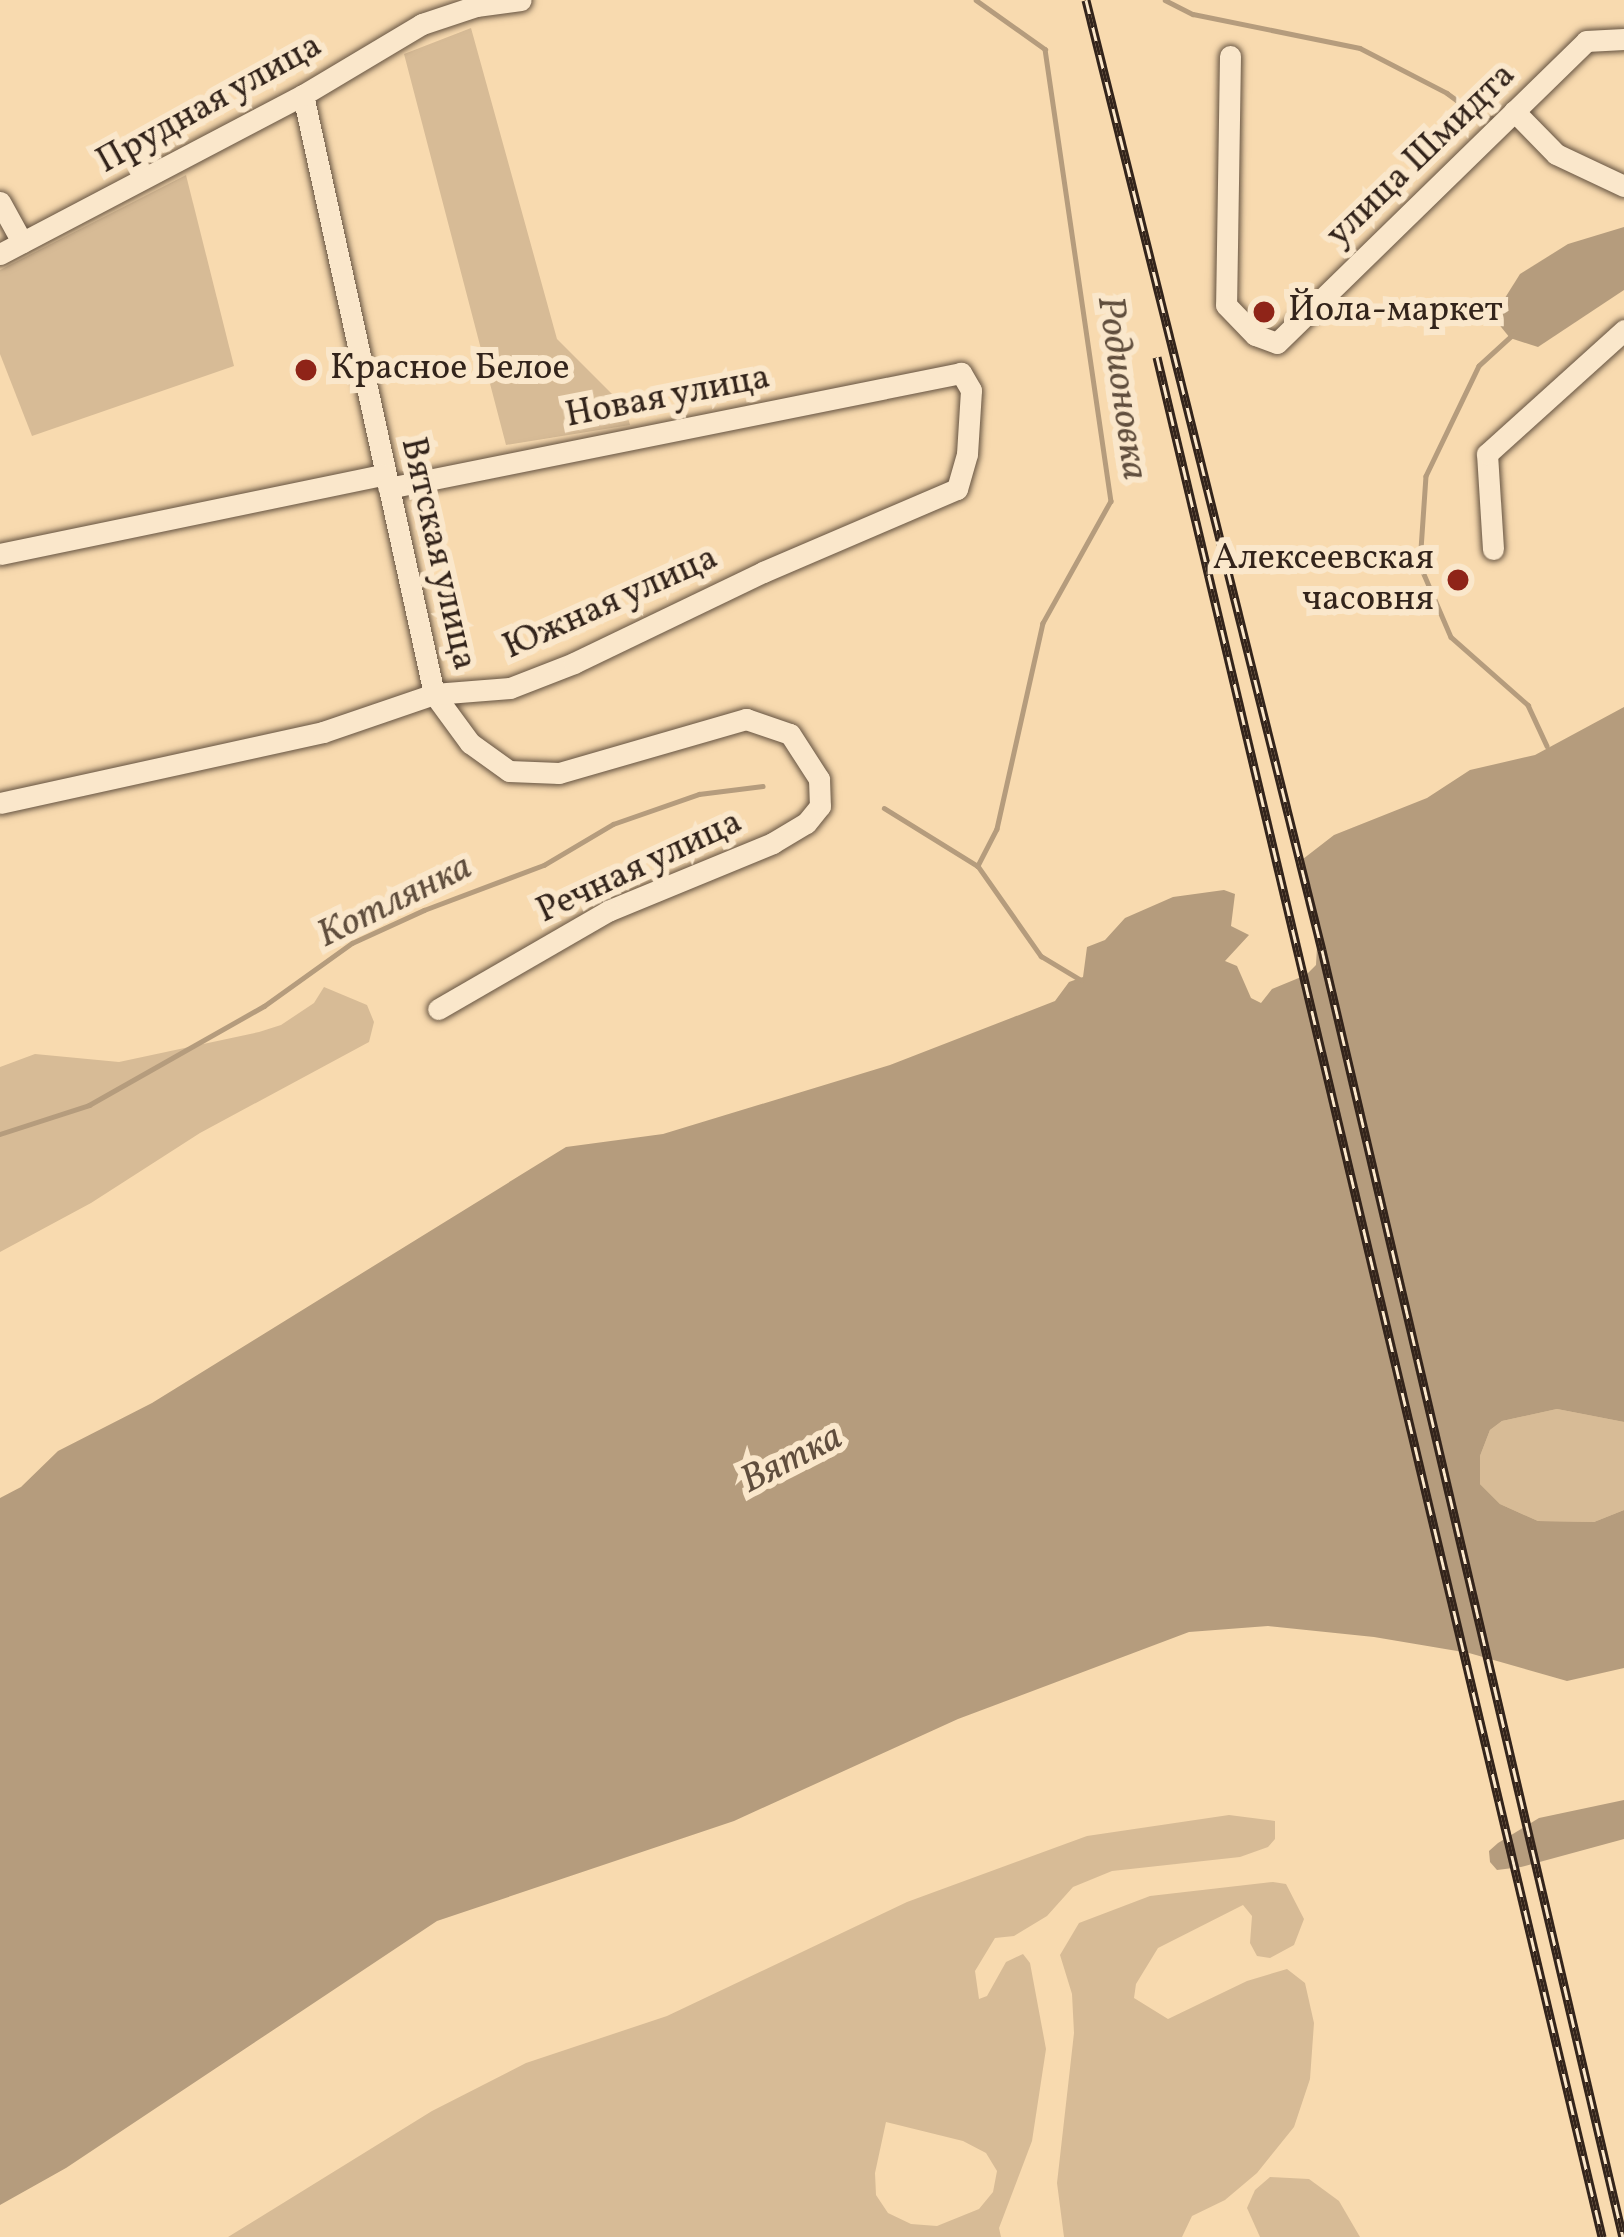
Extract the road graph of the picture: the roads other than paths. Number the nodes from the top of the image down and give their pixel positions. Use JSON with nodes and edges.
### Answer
{"nodes":[{"id":1,"x":521,"y":0,"type":"edge"},
{"id":2,"x":1624,"y":39,"type":"edge"},
{"id":3,"x":1230,"y":56,"type":"dead end"},
{"id":4,"x":303,"y":95,"type":"junction"},
{"id":5,"x":1514,"y":111,"type":"junction"},
{"id":6,"x":1624,"y":186,"type":"edge"},
{"id":7,"x":0,"y":202,"type":"edge"},
{"id":8,"x":22,"y":242,"type":"junction"},
{"id":9,"x":0,"y":254,"type":"edge"},
{"id":10,"x":1624,"y":330,"type":"edge"},
{"id":11,"x":387,"y":481,"type":"junction"},
{"id":12,"x":957,"y":489,"type":"joint"},
{"id":13,"x":1493,"y":549,"type":"dead end"},
{"id":14,"x":0,"y":554,"type":"edge"},
{"id":15,"x":434,"y":694,"type":"junction"},
{"id":16,"x":0,"y":803,"type":"edge"},
{"id":17,"x":806,"y":823,"type":"joint"},
{"id":18,"x":438,"y":1009,"type":"dead end"}],
"edges":[{"from":1,"to":4,"type":"street","name":"Прудная улица"},
{"from":2,"to":5,"type":"street","name":"улица Шмидта"},
{"from":3,"to":5,"type":"street","name":"улица Шмидта"},
{"from":4,"to":8,"type":"street","name":"Прудная улица"},
{"from":4,"to":11,"type":"street","name":"Вятская улица"},
{"from":5,"to":6,"type":"street"},
{"from":7,"to":8,"type":"street"},
{"from":8,"to":9,"type":"street","name":"Прудная улица"},
{"from":10,"to":13,"type":"street"},
{"from":11,"to":12,"type":"street","name":"Новая улица"},
{"from":11,"to":14,"type":"street","name":"Новая улица"},
{"from":11,"to":15,"type":"street","name":"Вятская улица"},
{"from":12,"to":15,"type":"street","name":"Южная улица"},
{"from":15,"to":16,"type":"street","name":"Южная улица"},
{"from":15,"to":17,"type":"street","name":"Вятская улица"},
{"from":17,"to":18,"type":"street","name":"Речная улица"}]}
